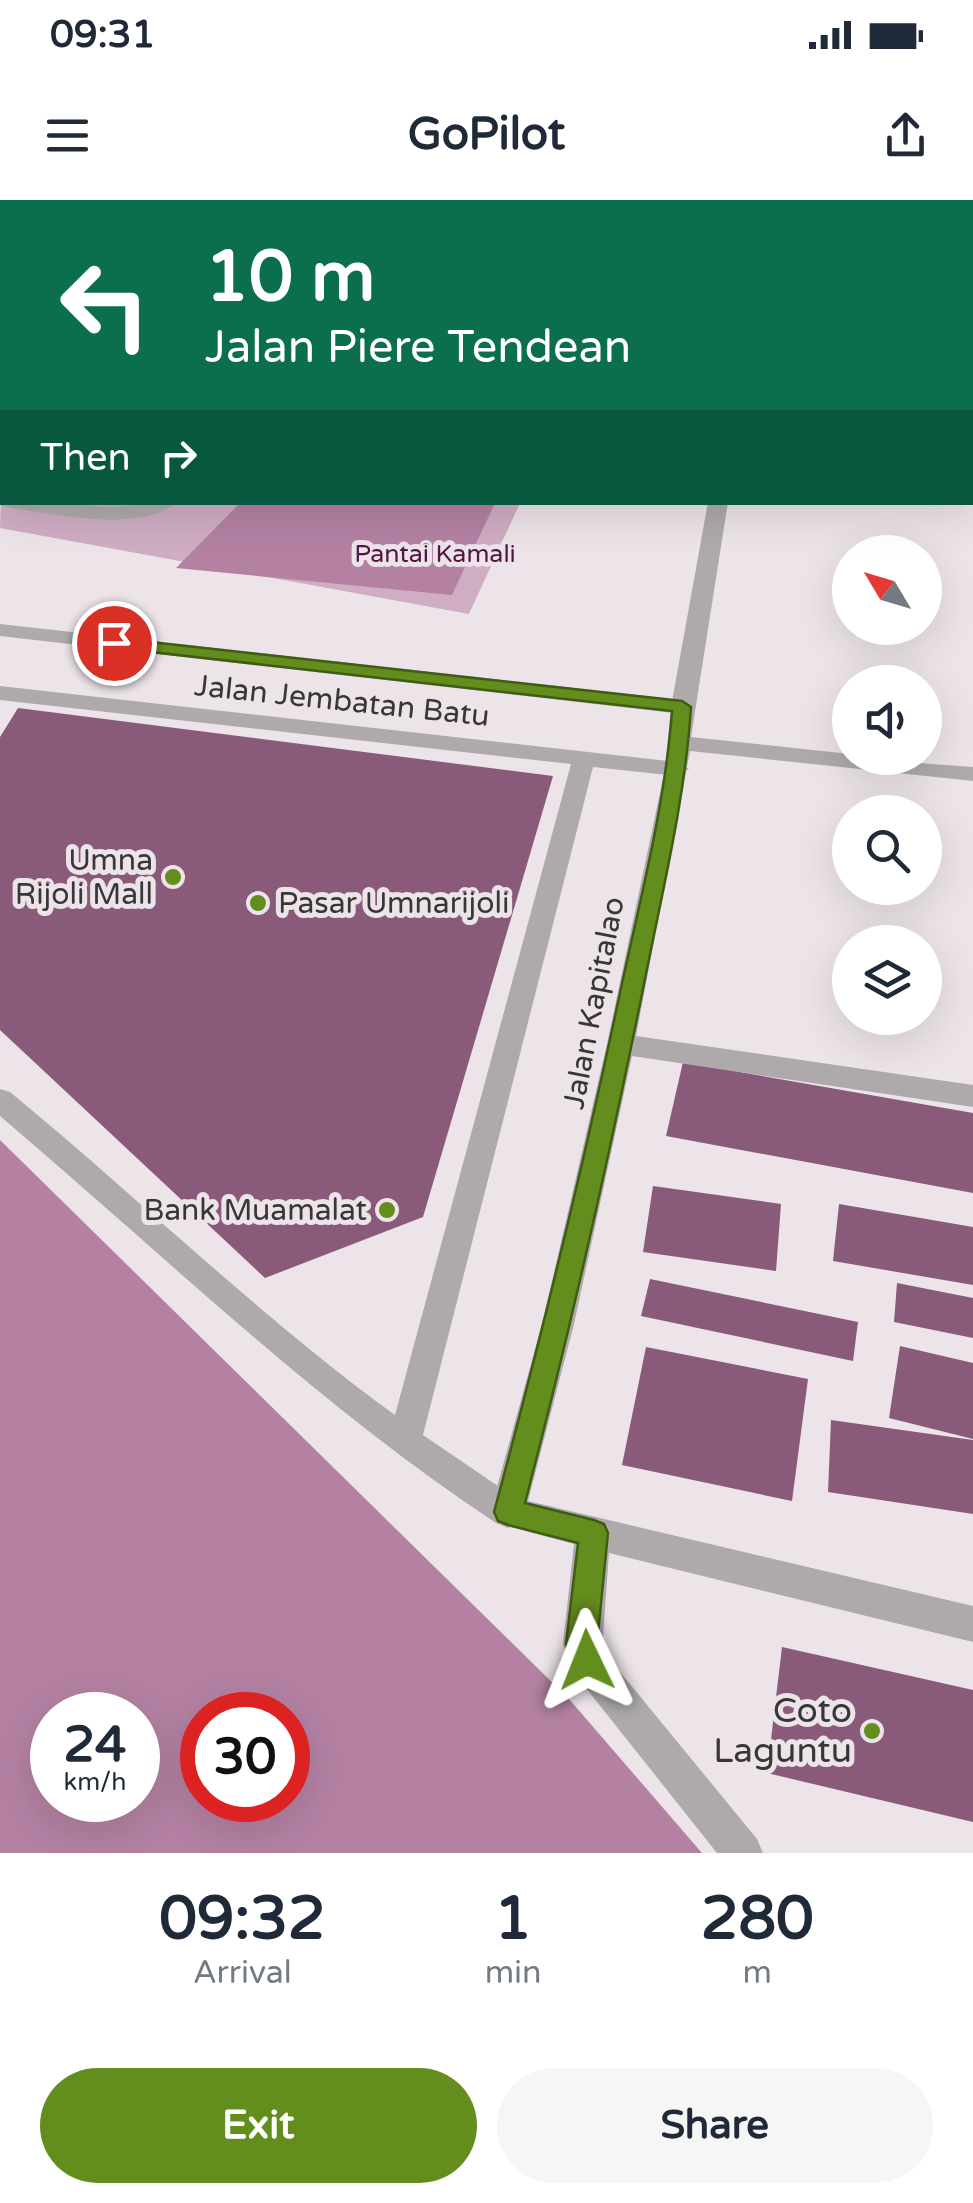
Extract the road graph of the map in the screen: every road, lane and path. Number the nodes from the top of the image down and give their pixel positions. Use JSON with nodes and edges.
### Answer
{"nodes":[{"id":1,"x":38,"y":505,"type":"edge"},
{"id":2,"x":161,"y":505,"type":"edge"},
{"id":3,"x":717,"y":505,"type":"edge"},
{"id":4,"x":0,"y":630,"type":"edge"},
{"id":5,"x":0,"y":693,"type":"edge"},
{"id":6,"x":682,"y":707,"type":"junction"},
{"id":7,"x":679,"y":756,"type":"junction"},
{"id":8,"x":584,"y":758,"type":"junction"},
{"id":9,"x":973,"y":774,"type":"edge"},
{"id":10,"x":620,"y":1044,"type":"junction"},
{"id":11,"x":973,"y":1096,"type":"edge"},
{"id":12,"x":0,"y":1100,"type":"edge"},
{"id":13,"x":404,"y":1442,"type":"junction"},
{"id":14,"x":508,"y":1512,"type":"junction"},
{"id":15,"x":594,"y":1533,"type":"junction"},
{"id":16,"x":973,"y":1624,"type":"edge"},
{"id":17,"x":743,"y":1853,"type":"edge"}],
"edges":[{"from":1,"to":2,"type":"street"},
{"from":3,"to":6,"type":"street","name":"Jalan Kapitalao"},
{"from":4,"to":6,"type":"street","name":"Jalan Jembatan Batu"},
{"from":5,"to":8,"type":"street","name":"Jalan Jembatan Batu"},
{"from":6,"to":7,"type":"street","name":"Jalan Kapitalao"},
{"from":7,"to":8,"type":"street","name":"Jalan Jembatan Batu"},
{"from":7,"to":9,"type":"street","name":"Jalan Jembatan Batu"},
{"from":7,"to":10,"type":"street","name":"Jalan Kapitalao"},
{"from":8,"to":13,"type":"street"},
{"from":10,"to":11,"type":"street"},
{"from":10,"to":14,"type":"street","name":"Jalan Kapitalao"},
{"from":12,"to":13,"type":"street"},
{"from":13,"to":14,"type":"street"},
{"from":14,"to":15,"type":"street"},
{"from":15,"to":16,"type":"street"},
{"from":15,"to":17,"type":"street"}]}
